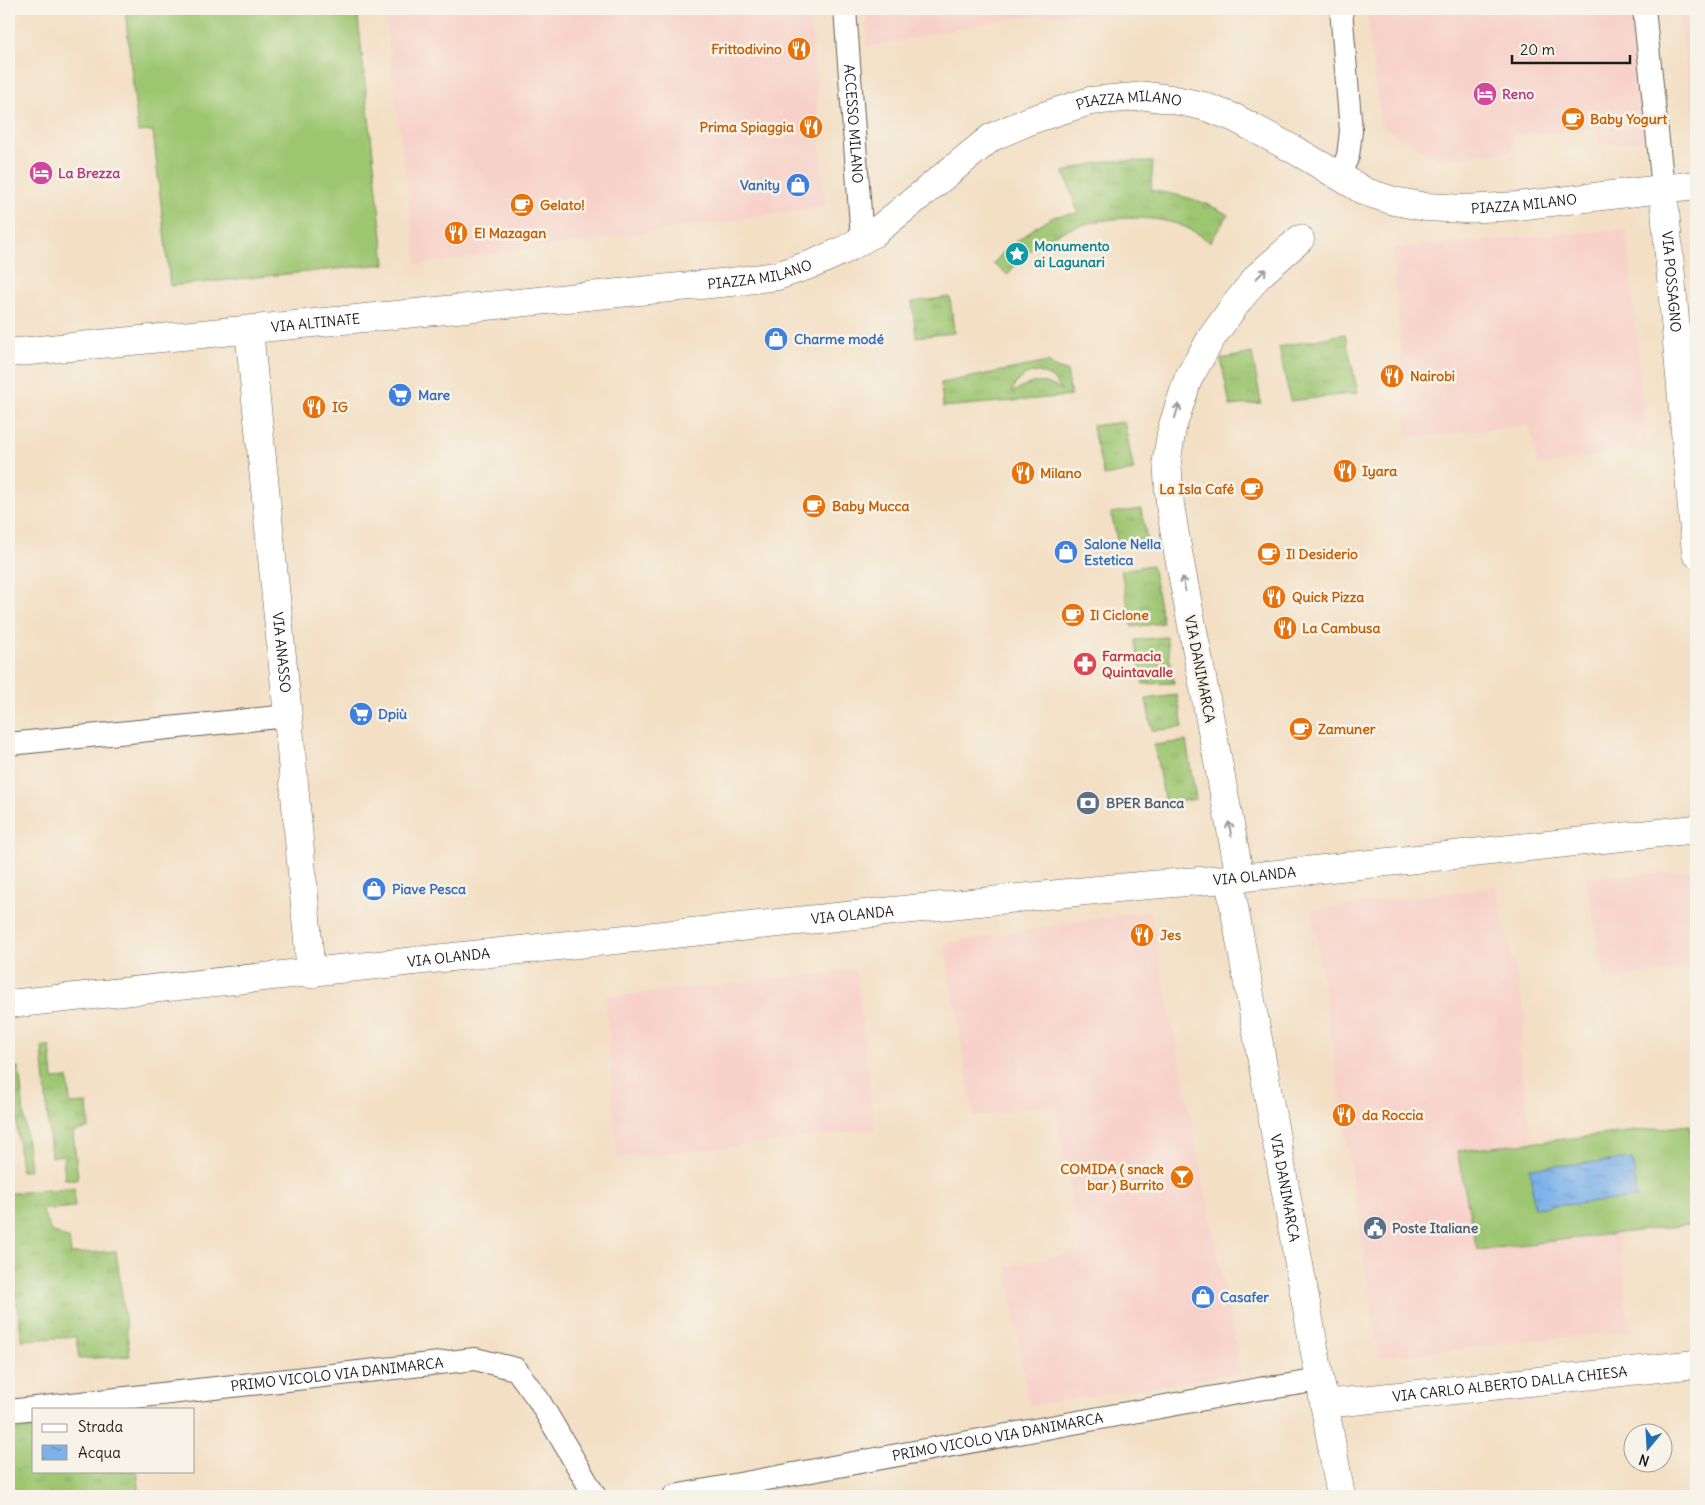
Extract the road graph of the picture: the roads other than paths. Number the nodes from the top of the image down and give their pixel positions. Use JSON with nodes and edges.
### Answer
{"nodes":[{"id":1,"x":845,"y":9,"type":"edge"},
{"id":2,"x":1341,"y":9,"type":"edge"},
{"id":3,"x":1644,"y":9,"type":"edge"},
{"id":4,"x":1339,"y":176,"type":"junction"},
{"id":5,"x":1696,"y":185,"type":"edge"},
{"id":6,"x":1663,"y":188,"type":"junction"},
{"id":7,"x":862,"y":239,"type":"junction"},
{"id":8,"x":1300,"y":239,"type":"dead end"},
{"id":9,"x":620,"y":293,"type":"joint"},
{"id":10,"x":249,"y":330,"type":"junction"},
{"id":11,"x":9,"y":353,"type":"edge"},
{"id":12,"x":1696,"y":553,"type":"edge"},
{"id":13,"x":288,"y":716,"type":"junction"},
{"id":14,"x":9,"y":744,"type":"edge"},
{"id":15,"x":1696,"y":829,"type":"edge"},
{"id":16,"x":1234,"y":878,"type":"junction"},
{"id":17,"x":311,"y":974,"type":"junction"},
{"id":18,"x":9,"y":1004,"type":"edge"},
{"id":19,"x":1696,"y":1364,"type":"edge"},
{"id":20,"x":1323,"y":1392,"type":"junction"},
{"id":21,"x":9,"y":1410,"type":"edge"},
{"id":22,"x":595,"y":1496,"type":"edge"},
{"id":23,"x":674,"y":1496,"type":"edge"},
{"id":24,"x":1340,"y":1496,"type":"edge"}],
"edges":[{"from":1,"to":7,"type":"lane","name":"ACCESSO MILANO"},
{"from":2,"to":4,"type":"lane"},
{"from":3,"to":6,"type":"lane"},
{"from":4,"to":6,"type":"street","name":"PIAZZA MILANO"},
{"from":4,"to":7,"type":"street","name":"PIAZZA MILANO"},
{"from":5,"to":6,"type":"street","name":"PIAZZA MILANO"},
{"from":6,"to":12,"type":"street","name":"VIA POSSAGNO"},
{"from":7,"to":9,"type":"street","name":"PIAZZA MILANO"},
{"from":16,"to":8,"type":"street","name":"VIA DANIMARCA","one_way":true},
{"from":9,"to":10,"type":"street","name":"VIA ALTINATE"},
{"from":10,"to":11,"type":"street","name":"VIA ALTINATE"},
{"from":10,"to":13,"type":"street","name":"VIA ANASSO"},
{"from":13,"to":14,"type":"lane"},
{"from":13,"to":17,"type":"street","name":"VIA ANASSO"},
{"from":15,"to":16,"type":"street","name":"VIA OLANDA"},
{"from":16,"to":17,"type":"street","name":"VIA OLANDA"},
{"from":16,"to":20,"type":"street","name":"VIA DANIMARCA"},
{"from":17,"to":18,"type":"street","name":"VIA OLANDA"},
{"from":19,"to":20,"type":"street","name":"VIA CARLO ALBERTO DALLA CHIESA"},
{"from":20,"to":23,"type":"lane","name":"PRIMO VICOLO VIA DANIMARCA"},
{"from":20,"to":24,"type":"street","name":"VIA DANIMARCA"},
{"from":21,"to":22,"type":"lane","name":"PRIMO VICOLO VIA DANIMARCA"}]}
